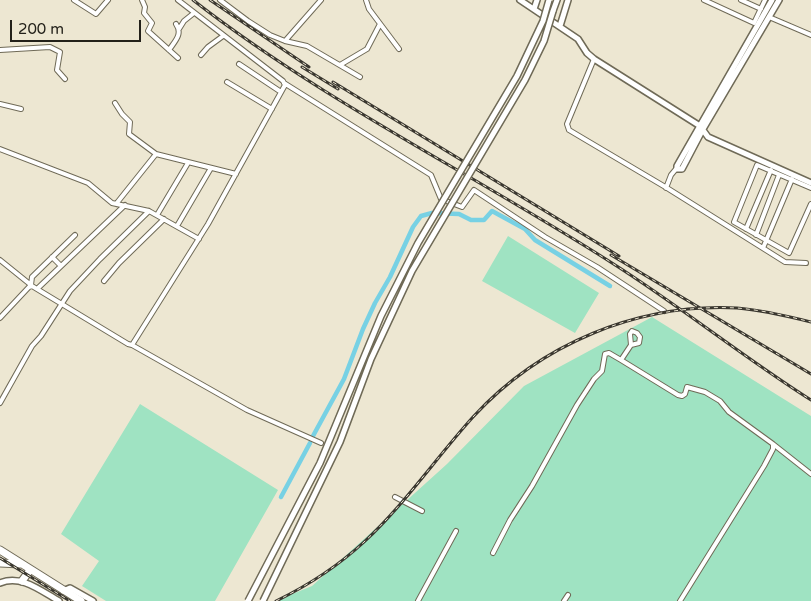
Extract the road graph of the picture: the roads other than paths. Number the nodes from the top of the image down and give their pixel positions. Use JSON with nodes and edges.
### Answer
{"nodes":[{"id":1,"x":74,"y":0,"type":"edge"},
{"id":2,"x":108,"y":0,"type":"edge"},
{"id":3,"x":142,"y":0,"type":"edge"},
{"id":4,"x":178,"y":0,"type":"edge"},
{"id":5,"x":220,"y":0,"type":"edge"},
{"id":6,"x":321,"y":0,"type":"edge"},
{"id":7,"x":366,"y":0,"type":"edge"},
{"id":8,"x":520,"y":0,"type":"edge"},
{"id":9,"x":536,"y":0,"type":"edge"},
{"id":10,"x":549,"y":0,"type":"edge"},
{"id":11,"x":557,"y":0,"type":"edge"},
{"id":12,"x":568,"y":0,"type":"edge"},
{"id":13,"x":704,"y":0,"type":"edge"},
{"id":14,"x":741,"y":0,"type":"edge"},
{"id":15,"x":765,"y":0,"type":"edge"},
{"id":16,"x":772,"y":0,"type":"edge"},
{"id":17,"x":779,"y":0,"type":"edge"},
{"id":18,"x":534,"y":9,"type":"junction"},
{"id":19,"x":761,"y":9,"type":"junction"},
{"id":20,"x":194,"y":13,"type":"junction"},
{"id":21,"x":770,"y":17,"type":"junction"},
{"id":22,"x":176,"y":24,"type":"dead end"},
{"id":23,"x":380,"y":24,"type":"junction"},
{"id":24,"x":560,"y":26,"type":"junction"},
{"id":25,"x":179,"y":29,"type":"junction"},
{"id":26,"x":811,"y":35,"type":"edge"},
{"id":27,"x":223,"y":36,"type":"junction"},
{"id":28,"x":285,"y":40,"type":"junction"},
{"id":29,"x":400,"y":49,"type":"dead end"},
{"id":30,"x":0,"y":50,"type":"edge"},
{"id":31,"x":169,"y":50,"type":"junction"},
{"id":32,"x":201,"y":55,"type":"dead end"},
{"id":33,"x":178,"y":58,"type":"dead end"},
{"id":34,"x":594,"y":60,"type":"junction"},
{"id":35,"x":239,"y":64,"type":"dead end"},
{"id":36,"x":340,"y":66,"type":"junction"},
{"id":37,"x":360,"y":77,"type":"dead end"},
{"id":38,"x":65,"y":80,"type":"dead end"},
{"id":39,"x":227,"y":82,"type":"dead end"},
{"id":40,"x":284,"y":83,"type":"junction"},
{"id":41,"x":281,"y":92,"type":"junction"},
{"id":42,"x":115,"y":103,"type":"dead end"},
{"id":43,"x":0,"y":104,"type":"edge"},
{"id":44,"x":21,"y":109,"type":"dead end"},
{"id":45,"x":272,"y":109,"type":"junction"},
{"id":46,"x":702,"y":128,"type":"junction"},
{"id":47,"x":0,"y":149,"type":"edge"},
{"id":48,"x":156,"y":154,"type":"junction"},
{"id":49,"x":188,"y":163,"type":"junction"},
{"id":50,"x":210,"y":168,"type":"junction"},
{"id":51,"x":771,"y":168,"type":"junction"},
{"id":52,"x":676,"y":169,"type":"joint"},
{"id":53,"x":236,"y":174,"type":"junction"},
{"id":54,"x":780,"y":175,"type":"junction"},
{"id":55,"x":793,"y":177,"type":"junction"},
{"id":56,"x":811,"y":182,"type":"edge"},
{"id":57,"x":666,"y":188,"type":"junction"},
{"id":58,"x":811,"y":188,"type":"edge"},
{"id":59,"x":116,"y":204,"type":"junction"},
{"id":60,"x":811,"y":204,"type":"edge"},
{"id":61,"x":125,"y":205,"type":"junction"},
{"id":62,"x":149,"y":211,"type":"junction"},
{"id":63,"x":157,"y":216,"type":"junction"},
{"id":64,"x":164,"y":219,"type":"junction"},
{"id":65,"x":177,"y":226,"type":"junction"},
{"id":66,"x":747,"y":230,"type":"junction"},
{"id":67,"x":75,"y":235,"type":"dead end"},
{"id":68,"x":756,"y":235,"type":"junction"},
{"id":69,"x":743,"y":236,"type":"junction"},
{"id":70,"x":199,"y":239,"type":"junction"},
{"id":71,"x":766,"y":241,"type":"junction"},
{"id":72,"x":763,"y":248,"type":"junction"},
{"id":73,"x":52,"y":257,"type":"junction"},
{"id":74,"x":0,"y":260,"type":"edge"},
{"id":75,"x":806,"y":262,"type":"dead end"},
{"id":76,"x":61,"y":266,"type":"junction"},
{"id":77,"x":104,"y":281,"type":"dead end"},
{"id":78,"x":31,"y":285,"type":"junction"},
{"id":79,"x":37,"y":288,"type":"junction"},
{"id":80,"x":60,"y":304,"type":"junction"},
{"id":81,"x":664,"y":311,"type":"dead end"},
{"id":82,"x":0,"y":318,"type":"edge"},
{"id":83,"x":132,"y":345,"type":"junction"},
{"id":84,"x":630,"y":345,"type":"dead end"},
{"id":85,"x":621,"y":360,"type":"junction"},
{"id":86,"x":0,"y":403,"type":"edge"},
{"id":87,"x":321,"y":443,"type":"dead end"},
{"id":88,"x":773,"y":444,"type":"junction"},
{"id":89,"x":811,"y":474,"type":"edge"},
{"id":90,"x":395,"y":497,"type":"dead end"},
{"id":91,"x":422,"y":512,"type":"dead end"},
{"id":92,"x":456,"y":531,"type":"dead end"},
{"id":93,"x":0,"y":550,"type":"edge"},
{"id":94,"x":493,"y":553,"type":"dead end"},
{"id":95,"x":0,"y":563,"type":"edge"},
{"id":96,"x":21,"y":564,"type":"junction"},
{"id":97,"x":30,"y":570,"type":"junction"},
{"id":98,"x":22,"y":581,"type":"junction"},
{"id":99,"x":0,"y":583,"type":"edge"},
{"id":100,"x":66,"y":592,"type":"junction"},
{"id":101,"x":568,"y":595,"type":"dead end"},
{"id":102,"x":59,"y":601,"type":"edge"},
{"id":103,"x":81,"y":601,"type":"edge"},
{"id":104,"x":93,"y":601,"type":"edge"},
{"id":105,"x":248,"y":601,"type":"edge"},
{"id":106,"x":263,"y":601,"type":"edge"},
{"id":107,"x":418,"y":601,"type":"edge"},
{"id":108,"x":564,"y":601,"type":"edge"},
{"id":109,"x":680,"y":601,"type":"edge"}],
"edges":[{"from":1,"to":2,"type":"street"},
{"from":3,"to":31,"type":"street"},
{"from":4,"to":20,"type":"street"},
{"from":5,"to":28,"type":"street"},
{"from":6,"to":28,"type":"street"},
{"from":7,"to":23,"type":"street"},
{"from":8,"to":18,"type":"main road"},
{"from":9,"to":18,"type":"main road"},
{"from":10,"to":105,"type":"main road","bridge":true},
{"from":11,"to":106,"type":"main road","bridge":true},
{"from":12,"to":24,"type":"main road"},
{"from":13,"to":19,"type":"street"},
{"from":14,"to":19,"type":"street"},
{"from":15,"to":19,"type":"street"},
{"from":16,"to":46,"type":"main road"},
{"from":17,"to":21,"type":"main road"},
{"from":18,"to":24,"type":"main road"},
{"from":20,"to":25,"type":"street"},
{"from":20,"to":27,"type":"street"},
{"from":21,"to":26,"type":"street"},
{"from":21,"to":46,"type":"main road"},
{"from":22,"to":25,"type":"street"},
{"from":23,"to":29,"type":"street"},
{"from":23,"to":36,"type":"street"},
{"from":24,"to":34,"type":"main road"},
{"from":25,"to":31,"type":"street"},
{"from":27,"to":32,"type":"street"},
{"from":27,"to":40,"type":"street"},
{"from":28,"to":36,"type":"street"},
{"from":30,"to":38,"type":"street"},
{"from":31,"to":33,"type":"street"},
{"from":34,"to":46,"type":"main road"},
{"from":34,"to":57,"type":"street"},
{"from":35,"to":41,"type":"street"},
{"from":36,"to":37,"type":"street"},
{"from":39,"to":45,"type":"street"},
{"from":40,"to":41,"type":"street"},
{"from":40,"to":81,"type":"street"},
{"from":41,"to":45,"type":"street"},
{"from":42,"to":48,"type":"street"},
{"from":43,"to":44,"type":"street"},
{"from":45,"to":53,"type":"street"},
{"from":46,"to":51,"type":"main road"},
{"from":46,"to":52,"type":"main road"},
{"from":47,"to":59,"type":"street"},
{"from":48,"to":49,"type":"street"},
{"from":48,"to":59,"type":"street"},
{"from":49,"to":50,"type":"street"},
{"from":49,"to":63,"type":"street"},
{"from":50,"to":53,"type":"street"},
{"from":50,"to":65,"type":"street"},
{"from":51,"to":54,"type":"street"},
{"from":51,"to":55,"type":"main road"},
{"from":51,"to":66,"type":"street"},
{"from":51,"to":66,"type":"street"},
{"from":52,"to":57,"type":"street"},
{"from":53,"to":70,"type":"street"},
{"from":54,"to":55,"type":"street"},
{"from":54,"to":68,"type":"street"},
{"from":55,"to":56,"type":"main road"},
{"from":55,"to":58,"type":"street"},
{"from":55,"to":71,"type":"street"},
{"from":57,"to":69,"type":"street"},
{"from":59,"to":61,"type":"street"},
{"from":60,"to":71,"type":"street"},
{"from":61,"to":62,"type":"street"},
{"from":61,"to":76,"type":"street"},
{"from":62,"to":63,"type":"street"},
{"from":62,"to":80,"type":"street"},
{"from":63,"to":64,"type":"street"},
{"from":64,"to":65,"type":"street"},
{"from":64,"to":77,"type":"street"},
{"from":65,"to":70,"type":"street"},
{"from":66,"to":68,"type":"street"},
{"from":66,"to":69,"type":"street"},
{"from":67,"to":73,"type":"street"},
{"from":68,"to":71,"type":"street"},
{"from":69,"to":72,"type":"street"},
{"from":70,"to":83,"type":"street"},
{"from":71,"to":72,"type":"street"},
{"from":72,"to":75,"type":"street"},
{"from":73,"to":76,"type":"street"},
{"from":73,"to":78,"type":"street"},
{"from":74,"to":78,"type":"street"},
{"from":76,"to":79,"type":"street"},
{"from":78,"to":79,"type":"street"},
{"from":78,"to":82,"type":"street"},
{"from":79,"to":80,"type":"street"},
{"from":80,"to":83,"type":"street"},
{"from":80,"to":86,"type":"street"},
{"from":83,"to":87,"type":"street"},
{"from":84,"to":85,"type":"street"},
{"from":85,"to":88,"type":"street"},
{"from":85,"to":94,"type":"street"},
{"from":88,"to":89,"type":"street"},
{"from":88,"to":109,"type":"street"},
{"from":90,"to":91,"type":"street"},
{"from":92,"to":107,"type":"street"},
{"from":93,"to":96,"type":"highway"},
{"from":95,"to":96,"type":"highway"},
{"from":96,"to":97,"type":"highway"},
{"from":97,"to":98,"type":"highway"},
{"from":97,"to":100,"type":"highway"},
{"from":98,"to":99,"type":"main road"},
{"from":98,"to":102,"type":"main road"},
{"from":100,"to":103,"type":"highway"},
{"from":100,"to":104,"type":"main road"},
{"from":101,"to":108,"type":"street"}]}
